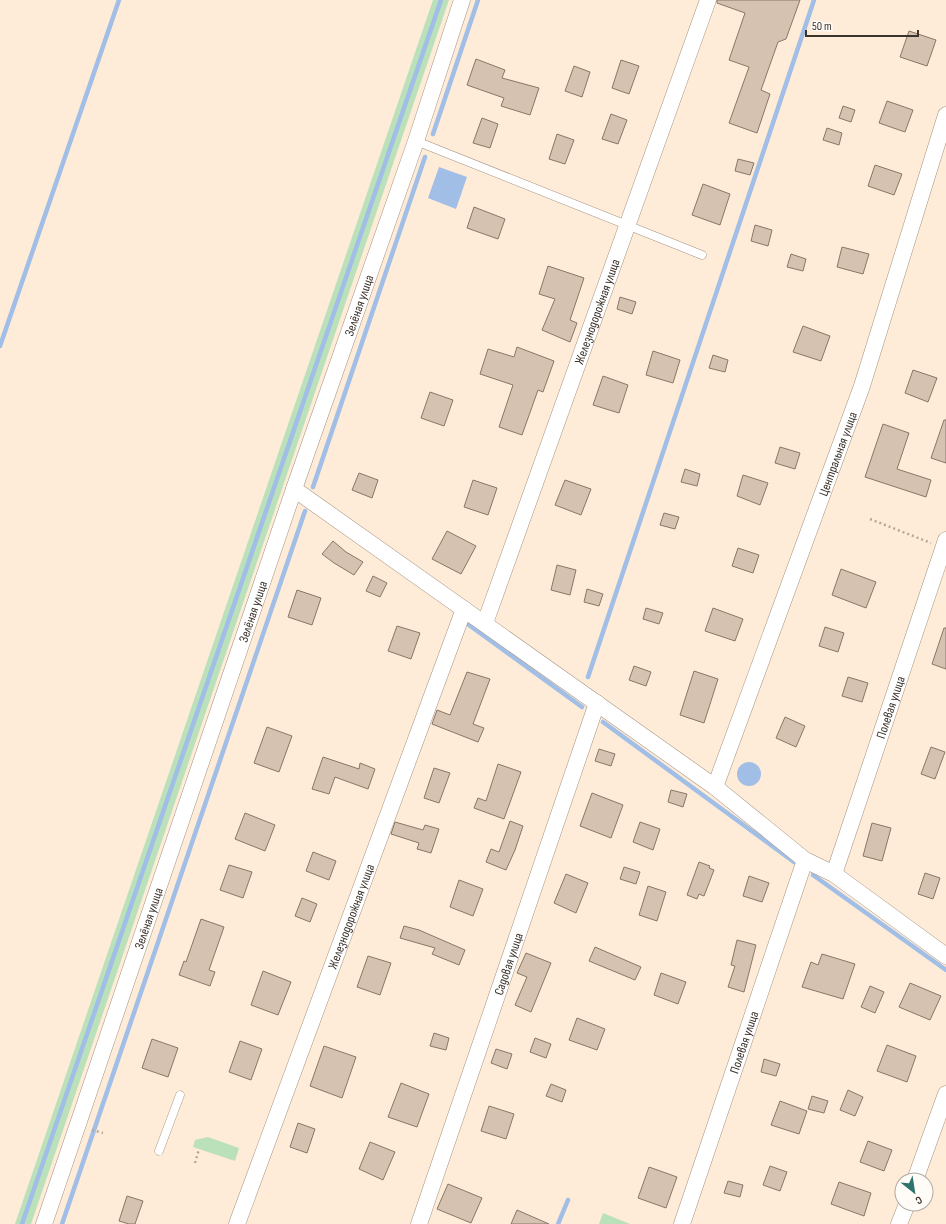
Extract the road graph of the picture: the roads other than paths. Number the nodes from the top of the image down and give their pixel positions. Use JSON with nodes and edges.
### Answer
{"nodes":[{"id":1,"x":462,"y":0,"type":"edge"},
{"id":2,"x":708,"y":0,"type":"edge"},
{"id":3,"x":946,"y":115,"type":"edge"},
{"id":4,"x":416,"y":141,"type":"junction"},
{"id":5,"x":628,"y":225,"type":"junction"},
{"id":6,"x":702,"y":255,"type":"dead end"},
{"id":7,"x":294,"y":488,"type":"junction"},
{"id":8,"x":945,"y":544,"type":"edge"},
{"id":9,"x":464,"y":609,"type":"junction"},
{"id":10,"x":485,"y":623,"type":"junction"},
{"id":11,"x":597,"y":703,"type":"junction"},
{"id":12,"x":715,"y":787,"type":"junction"},
{"id":13,"x":805,"y":860,"type":"junction"},
{"id":14,"x":834,"y":874,"type":"junction"},
{"id":15,"x":946,"y":956,"type":"edge"},
{"id":16,"x":946,"y":1094,"type":"edge"},
{"id":17,"x":180,"y":1095,"type":"dead end"},
{"id":18,"x":159,"y":1151,"type":"dead end"},
{"id":19,"x":919,"y":1172,"type":"edge"},
{"id":20,"x":904,"y":1212,"type":"edge"},
{"id":21,"x":44,"y":1224,"type":"edge"},
{"id":22,"x":237,"y":1224,"type":"edge"},
{"id":23,"x":419,"y":1224,"type":"edge"},
{"id":24,"x":682,"y":1224,"type":"edge"},
{"id":25,"x":899,"y":1224,"type":"edge"}],
"edges":[{"from":1,"to":4,"type":"street","name":"Зелёная улица"},
{"from":2,"to":5,"type":"street","name":"Железнодорожная улица"},
{"from":3,"to":12,"type":"street","name":"Центральная улица"},
{"from":4,"to":5,"type":"lane"},
{"from":4,"to":7,"type":"street","name":"Зелёная улица"},
{"from":5,"to":6,"type":"lane"},
{"from":5,"to":10,"type":"street","name":"Железнодорожная улица"},
{"from":7,"to":9,"type":"street"},
{"from":7,"to":21,"type":"street","name":"Зелёная улица"},
{"from":8,"to":14,"type":"street","name":"Полевая улица"},
{"from":9,"to":10,"type":"street"},
{"from":9,"to":22,"type":"street","name":"Железнодорожная улица"},
{"from":10,"to":11,"type":"street"},
{"from":11,"to":12,"type":"street"},
{"from":11,"to":23,"type":"street","name":"Садовая улица"},
{"from":12,"to":13,"type":"street"},
{"from":13,"to":14,"type":"street"},
{"from":13,"to":24,"type":"street","name":"Полевая улица"},
{"from":14,"to":15,"type":"street"},
{"from":16,"to":19,"type":"street"},
{"from":17,"to":18,"type":"lane"},
{"from":20,"to":25,"type":"street"}]}
